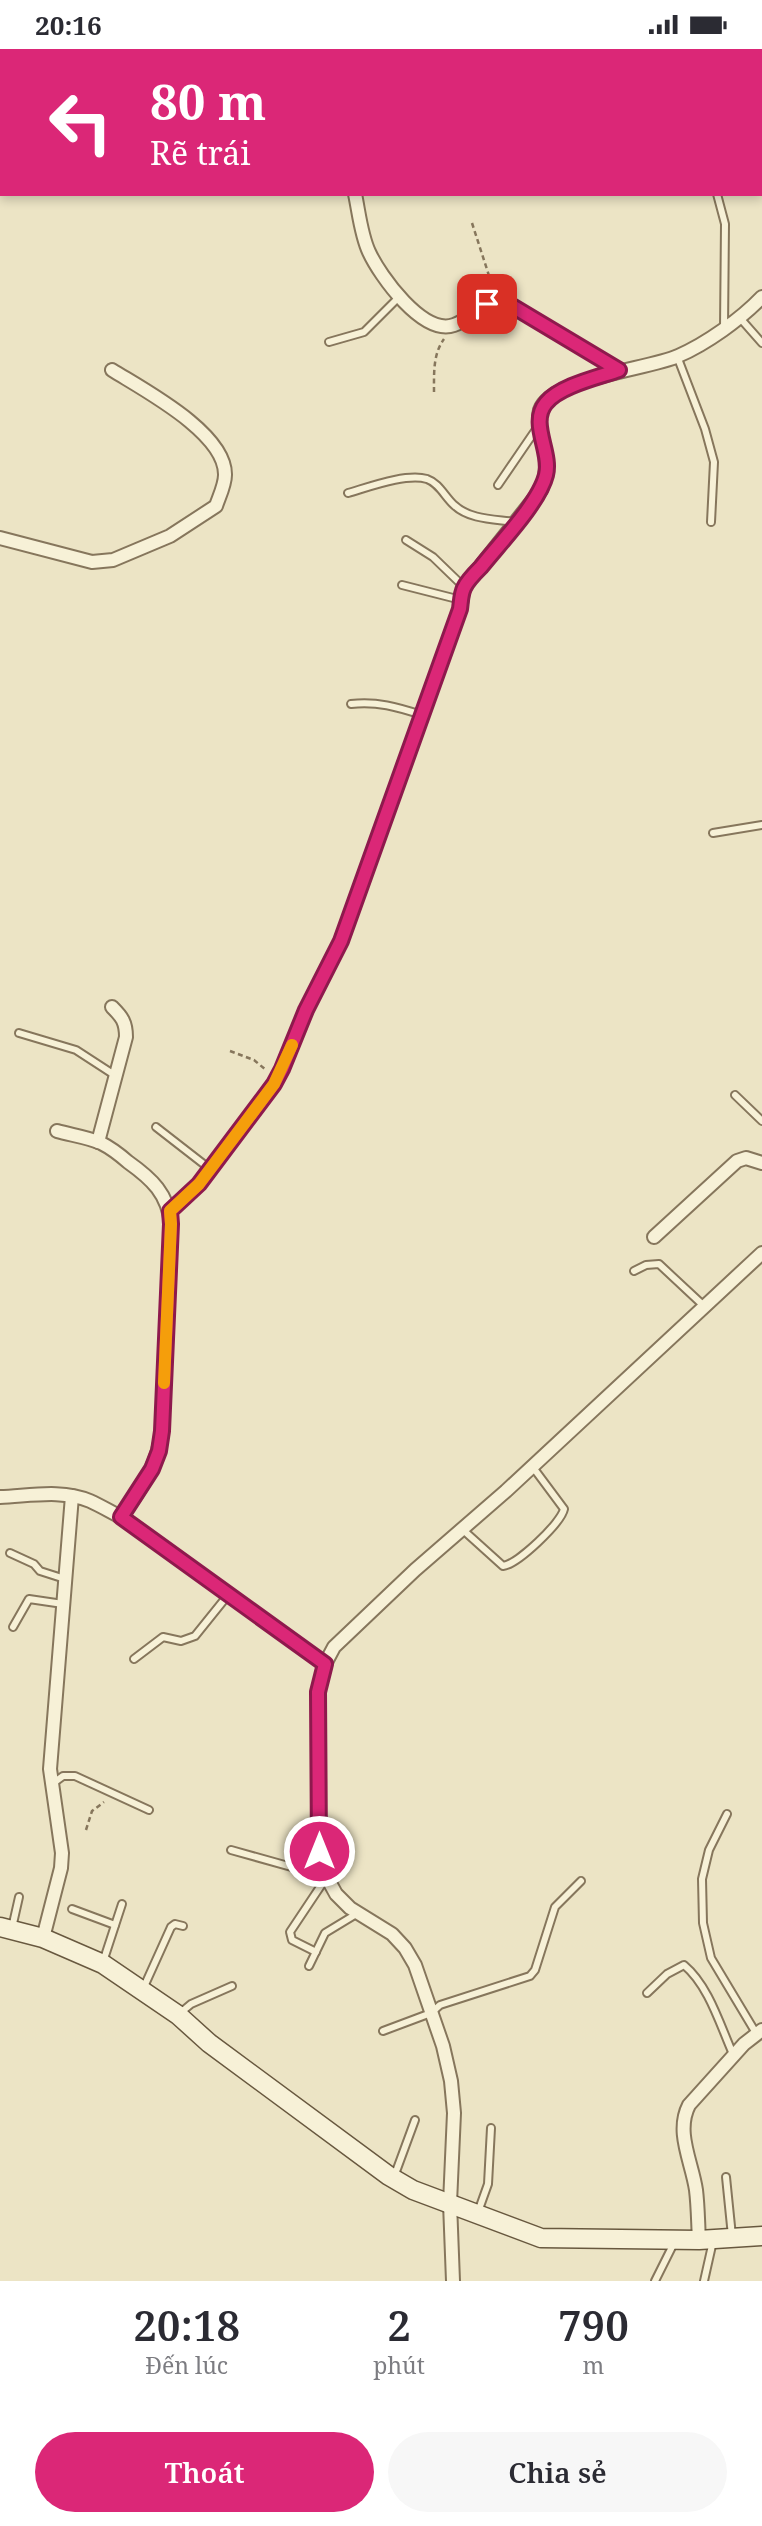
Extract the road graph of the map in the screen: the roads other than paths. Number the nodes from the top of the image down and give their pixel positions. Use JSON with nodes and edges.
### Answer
{"nodes":[{"id":1,"x":355,"y":196,"type":"edge"},
{"id":2,"x":718,"y":196,"type":"edge"},
{"id":3,"x":400,"y":295,"type":"junction"},
{"id":4,"x":762,"y":297,"type":"edge"},
{"id":5,"x":740,"y":318,"type":"junction"},
{"id":6,"x":724,"y":328,"type":"junction"},
{"id":7,"x":329,"y":342,"type":"dead end"},
{"id":8,"x":762,"y":344,"type":"edge"},
{"id":9,"x":677,"y":356,"type":"junction"},
{"id":10,"x":112,"y":370,"type":"dead end"},
{"id":11,"x":619,"y":370,"type":"junction"},
{"id":12,"x":540,"y":423,"type":"junction"},
{"id":13,"x":498,"y":485,"type":"dead end"},
{"id":14,"x":348,"y":493,"type":"dead end"},
{"id":15,"x":517,"y":522,"type":"junction"},
{"id":16,"x":711,"y":522,"type":"dead end"},
{"id":17,"x":0,"y":538,"type":"edge"},
{"id":18,"x":406,"y":540,"type":"dead end"},
{"id":19,"x":402,"y":585,"type":"dead end"},
{"id":20,"x":463,"y":593,"type":"junction"},
{"id":21,"x":351,"y":704,"type":"dead end"},
{"id":22,"x":422,"y":715,"type":"junction"},
{"id":23,"x":762,"y":825,"type":"edge"},
{"id":24,"x":713,"y":833,"type":"dead end"},
{"id":25,"x":112,"y":1007,"type":"dead end"},
{"id":26,"x":19,"y":1033,"type":"dead end"},
{"id":27,"x":116,"y":1076,"type":"junction"},
{"id":28,"x":735,"y":1095,"type":"dead end"},
{"id":29,"x":762,"y":1121,"type":"edge"},
{"id":30,"x":156,"y":1127,"type":"dead end"},
{"id":31,"x":57,"y":1131,"type":"dead end"},
{"id":32,"x":99,"y":1142,"type":"junction"},
{"id":33,"x":762,"y":1163,"type":"edge"},
{"id":34,"x":210,"y":1169,"type":"junction"},
{"id":35,"x":170,"y":1211,"type":"junction"},
{"id":36,"x":654,"y":1237,"type":"dead end"},
{"id":37,"x":762,"y":1253,"type":"edge"},
{"id":38,"x":634,"y":1271,"type":"dead end"},
{"id":39,"x":704,"y":1306,"type":"junction"},
{"id":40,"x":532,"y":1466,"type":"junction"},
{"id":41,"x":72,"y":1496,"type":"junction"},
{"id":42,"x":0,"y":1497,"type":"edge"},
{"id":43,"x":121,"y":1517,"type":"junction"},
{"id":44,"x":462,"y":1529,"type":"junction"},
{"id":45,"x":10,"y":1553,"type":"dead end"},
{"id":46,"x":65,"y":1579,"type":"junction"},
{"id":47,"x":228,"y":1595,"type":"junction"},
{"id":48,"x":63,"y":1604,"type":"junction"},
{"id":49,"x":13,"y":1627,"type":"dead end"},
{"id":50,"x":134,"y":1659,"type":"dead end"},
{"id":51,"x":325,"y":1664,"type":"junction"},
{"id":52,"x":51,"y":1785,"type":"junction"},
{"id":53,"x":149,"y":1810,"type":"dead end"},
{"id":54,"x":727,"y":1814,"type":"dead end"},
{"id":55,"x":231,"y":1850,"type":"dead end"},
{"id":56,"x":325,"y":1872,"type":"junction"},
{"id":57,"x":582,"y":1881,"type":"dead end"},
{"id":58,"x":19,"y":1897,"type":"dead end"},
{"id":59,"x":122,"y":1904,"type":"dead end"},
{"id":60,"x":72,"y":1909,"type":"dead end"},
{"id":61,"x":358,"y":1913,"type":"junction"},
{"id":62,"x":115,"y":1925,"type":"junction"},
{"id":63,"x":183,"y":1926,"type":"dead end"},
{"id":64,"x":6,"y":1928,"type":"edge"},
{"id":65,"x":43,"y":1938,"type":"junction"},
{"id":66,"x":316,"y":1952,"type":"junction"},
{"id":67,"x":103,"y":1964,"type":"junction"},
{"id":68,"x":309,"y":1966,"type":"dead end"},
{"id":69,"x":232,"y":1986,"type":"dead end"},
{"id":70,"x":142,"y":1991,"type":"junction"},
{"id":71,"x":647,"y":1993,"type":"dead end"},
{"id":72,"x":431,"y":2013,"type":"junction"},
{"id":73,"x":178,"y":2015,"type":"junction"},
{"id":74,"x":383,"y":2031,"type":"dead end"},
{"id":75,"x":759,"y":2032,"type":"edge"},
{"id":76,"x":734,"y":2056,"type":"junction"},
{"id":77,"x":415,"y":2120,"type":"dead end"},
{"id":78,"x":491,"y":2129,"type":"dead end"},
{"id":79,"x":726,"y":2177,"type":"dead end"},
{"id":80,"x":394,"y":2179,"type":"junction"},
{"id":81,"x":450,"y":2203,"type":"junction"},
{"id":82,"x":477,"y":2214,"type":"junction"},
{"id":83,"x":762,"y":2236,"type":"edge"},
{"id":84,"x":732,"y":2238,"type":"junction"},
{"id":85,"x":706,"y":2239,"type":"junction"},
{"id":86,"x":675,"y":2240,"type":"junction"},
{"id":87,"x":453,"y":2281,"type":"edge"},
{"id":88,"x":655,"y":2281,"type":"edge"},
{"id":89,"x":704,"y":2281,"type":"edge"}],
"edges":[{"from":1,"to":3,"type":"street"},
{"from":2,"to":6,"type":"lane"},
{"from":3,"to":7,"type":"lane"},
{"from":3,"to":11,"type":"street"},
{"from":4,"to":5,"type":"street"},
{"from":5,"to":6,"type":"street"},
{"from":5,"to":8,"type":"lane"},
{"from":6,"to":9,"type":"street"},
{"from":9,"to":11,"type":"street"},
{"from":9,"to":16,"type":"lane"},
{"from":10,"to":17,"type":"street"},
{"from":11,"to":12,"type":"street"},
{"from":12,"to":13,"type":"lane"},
{"from":12,"to":15,"type":"street"},
{"from":14,"to":15,"type":"lane"},
{"from":15,"to":20,"type":"street"},
{"from":18,"to":20,"type":"lane"},
{"from":19,"to":20,"type":"lane"},
{"from":20,"to":22,"type":"street"},
{"from":21,"to":22,"type":"lane"},
{"from":22,"to":34,"type":"street"},
{"from":23,"to":24,"type":"lane"},
{"from":25,"to":27,"type":"street"},
{"from":26,"to":27,"type":"lane"},
{"from":27,"to":32,"type":"street"},
{"from":28,"to":29,"type":"lane"},
{"from":30,"to":34,"type":"lane"},
{"from":31,"to":32,"type":"street"},
{"from":32,"to":35,"type":"street"},
{"from":33,"to":36,"type":"street"},
{"from":34,"to":35,"type":"street"},
{"from":35,"to":43,"type":"street"},
{"from":37,"to":39,"type":"street"},
{"from":38,"to":39,"type":"lane"},
{"from":39,"to":40,"type":"street"},
{"from":40,"to":44,"type":"street"},
{"from":40,"to":44,"type":"lane"},
{"from":41,"to":42,"type":"street"},
{"from":41,"to":43,"type":"street"},
{"from":41,"to":46,"type":"street"},
{"from":43,"to":47,"type":"street"},
{"from":44,"to":51,"type":"street"},
{"from":45,"to":46,"type":"lane"},
{"from":46,"to":48,"type":"street"},
{"from":47,"to":50,"type":"lane"},
{"from":47,"to":51,"type":"street"},
{"from":48,"to":49,"type":"lane"},
{"from":48,"to":52,"type":"street"},
{"from":51,"to":56,"type":"street"},
{"from":52,"to":53,"type":"lane"},
{"from":52,"to":65,"type":"street"},
{"from":54,"to":75,"type":"lane"},
{"from":55,"to":56,"type":"lane"},
{"from":56,"to":61,"type":"street"},
{"from":56,"to":66,"type":"lane"},
{"from":57,"to":72,"type":"lane"},
{"from":58,"to":64,"type":"lane"},
{"from":59,"to":62,"type":"lane"},
{"from":60,"to":62,"type":"lane"},
{"from":61,"to":66,"type":"lane"},
{"from":61,"to":72,"type":"street"},
{"from":62,"to":67,"type":"lane"},
{"from":63,"to":70,"type":"lane"},
{"from":64,"to":65,"type":"street"},
{"from":65,"to":67,"type":"street"},
{"from":66,"to":68,"type":"lane"},
{"from":67,"to":70,"type":"street"},
{"from":69,"to":73,"type":"lane"},
{"from":70,"to":73,"type":"street"},
{"from":71,"to":76,"type":"lane"},
{"from":72,"to":74,"type":"lane"},
{"from":72,"to":81,"type":"street"},
{"from":73,"to":80,"type":"street"},
{"from":75,"to":76,"type":"street"},
{"from":76,"to":85,"type":"street"},
{"from":77,"to":80,"type":"lane"},
{"from":78,"to":82,"type":"lane"},
{"from":79,"to":84,"type":"lane"},
{"from":80,"to":81,"type":"street"},
{"from":81,"to":82,"type":"street"},
{"from":81,"to":87,"type":"street"},
{"from":82,"to":86,"type":"street"},
{"from":83,"to":84,"type":"street"},
{"from":84,"to":85,"type":"street"},
{"from":85,"to":86,"type":"street"},
{"from":85,"to":89,"type":"lane"},
{"from":86,"to":88,"type":"lane"}]}
